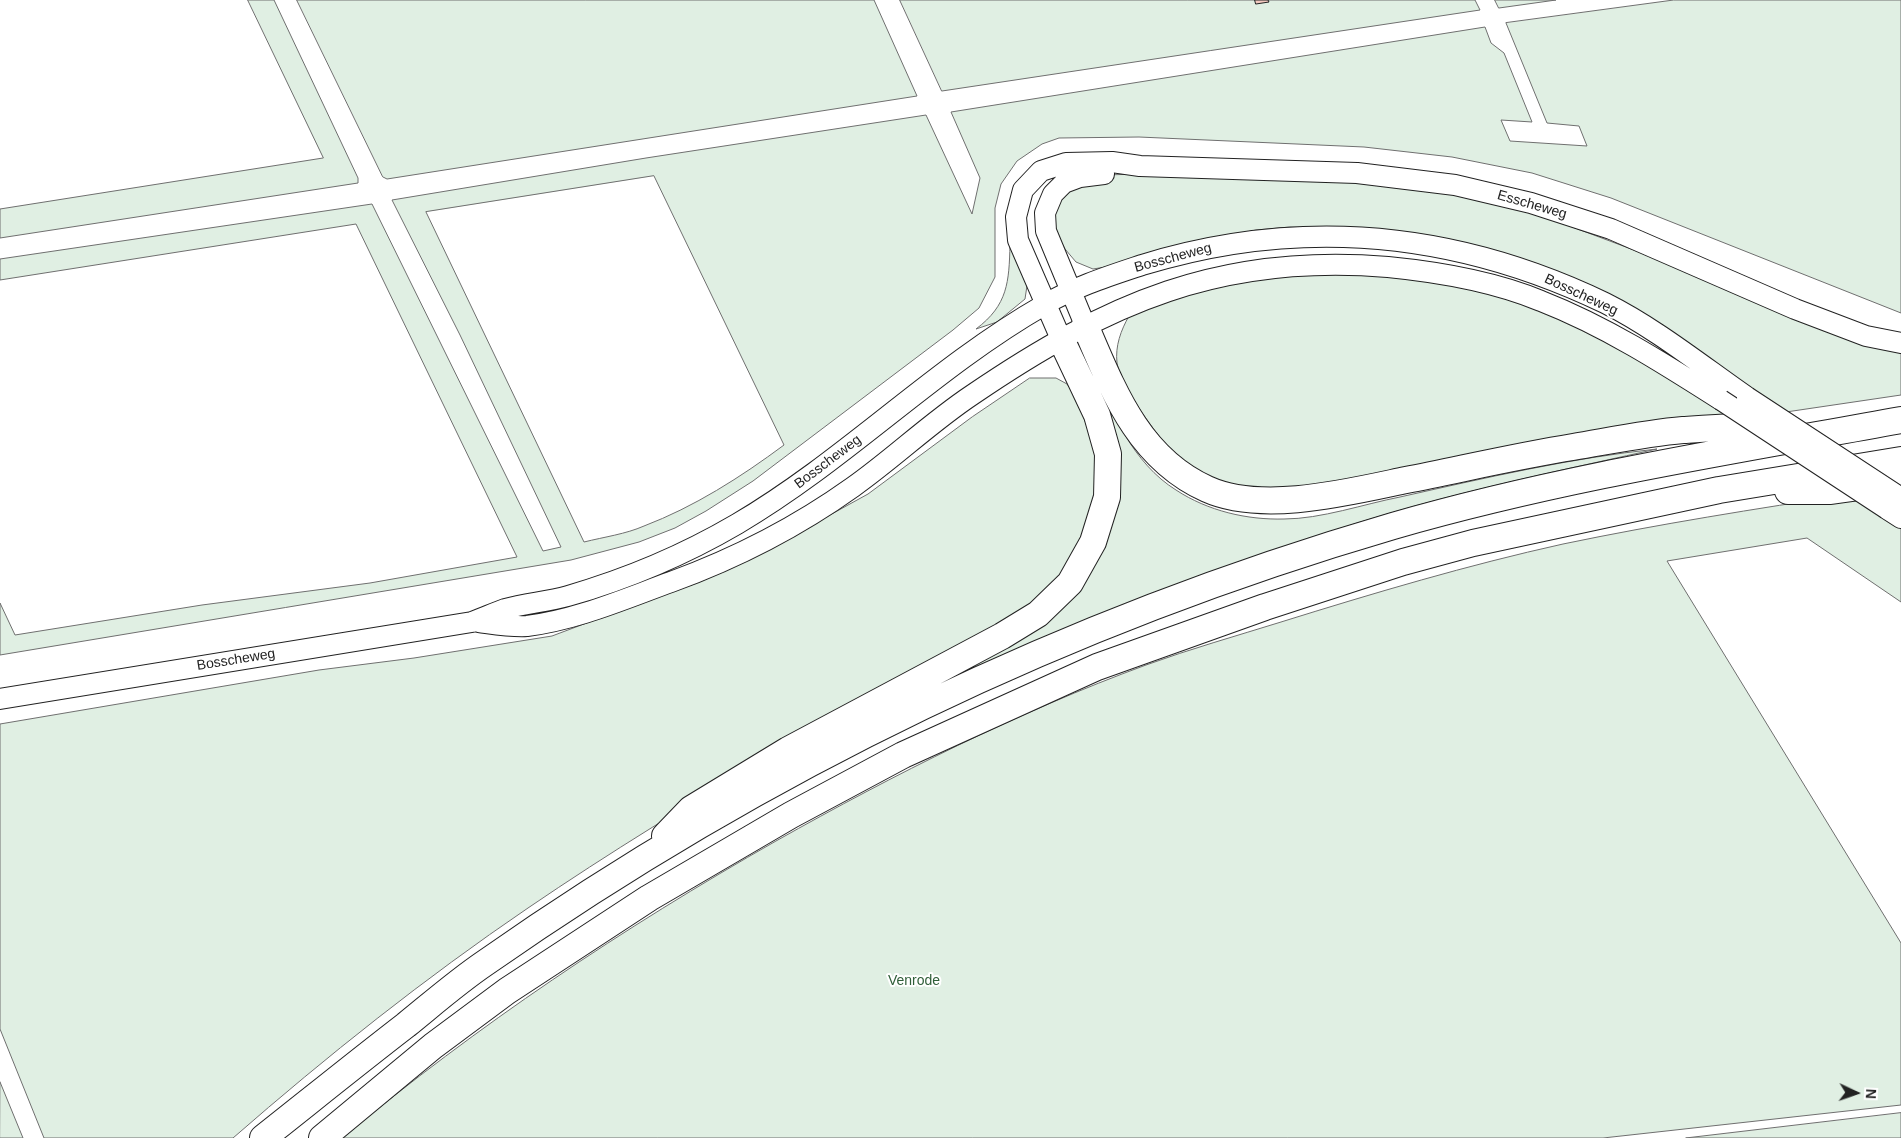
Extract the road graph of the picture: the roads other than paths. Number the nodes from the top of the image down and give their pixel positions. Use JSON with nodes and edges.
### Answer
{"nodes":[{"id":1,"x":1140,"y":166,"type":"junction"},
{"id":2,"x":1071,"y":292,"type":"junction"},
{"id":3,"x":1046,"y":303,"type":"junction"},
{"id":4,"x":1085,"y":325,"type":"junction"},
{"id":5,"x":1061,"y":339,"type":"junction"},
{"id":6,"x":1901,"y":343,"type":"edge"},
{"id":7,"x":1901,"y":419,"type":"edge"},
{"id":8,"x":1901,"y":460,"type":"edge"},
{"id":9,"x":1901,"y":481,"type":"edge"},
{"id":10,"x":1720,"y":490,"type":"junction"},
{"id":11,"x":1896,"y":508,"type":"edge"},
{"id":12,"x":472,"y":622,"type":"junction"},
{"id":13,"x":0,"y":699,"type":"edge"},
{"id":14,"x":641,"y":860,"type":"junction"},
{"id":15,"x":263,"y":1138,"type":"edge"},
{"id":16,"x":322,"y":1138,"type":"edge"}],
"edges":[{"from":1,"to":2,"type":"main road","name":"Esscheweg"},
{"from":1,"to":3,"type":"main road","name":"Esscheweg"},
{"from":1,"to":6,"type":"main road","name":"Esscheweg"},
{"from":2,"to":3,"type":"main road","name":"Bosscheweg"},
{"from":2,"to":4,"type":"main road","name":"Esscheweg"},
{"from":2,"to":11,"type":"main road","name":"Bosscheweg","bridge":true},
{"from":3,"to":5,"type":"main road","name":"Esscheweg"},
{"from":3,"to":12,"type":"main road","name":"Bosscheweg"},
{"from":4,"to":5,"type":"main road","name":"Bosscheweg"},
{"from":4,"to":7,"type":"highway"},
{"from":4,"to":11,"type":"main road","name":"Bosscheweg","bridge":true},
{"from":5,"to":12,"type":"main road","name":"Bosscheweg"},
{"from":5,"to":14,"type":"highway"},
{"from":7,"to":14,"type":"highway"},
{"from":8,"to":10,"type":"highway"},
{"from":9,"to":10,"type":"highway"},
{"from":10,"to":16,"type":"highway"},
{"from":12,"to":13,"type":"main road","name":"Bosscheweg"},
{"from":14,"to":15,"type":"highway"}]}
